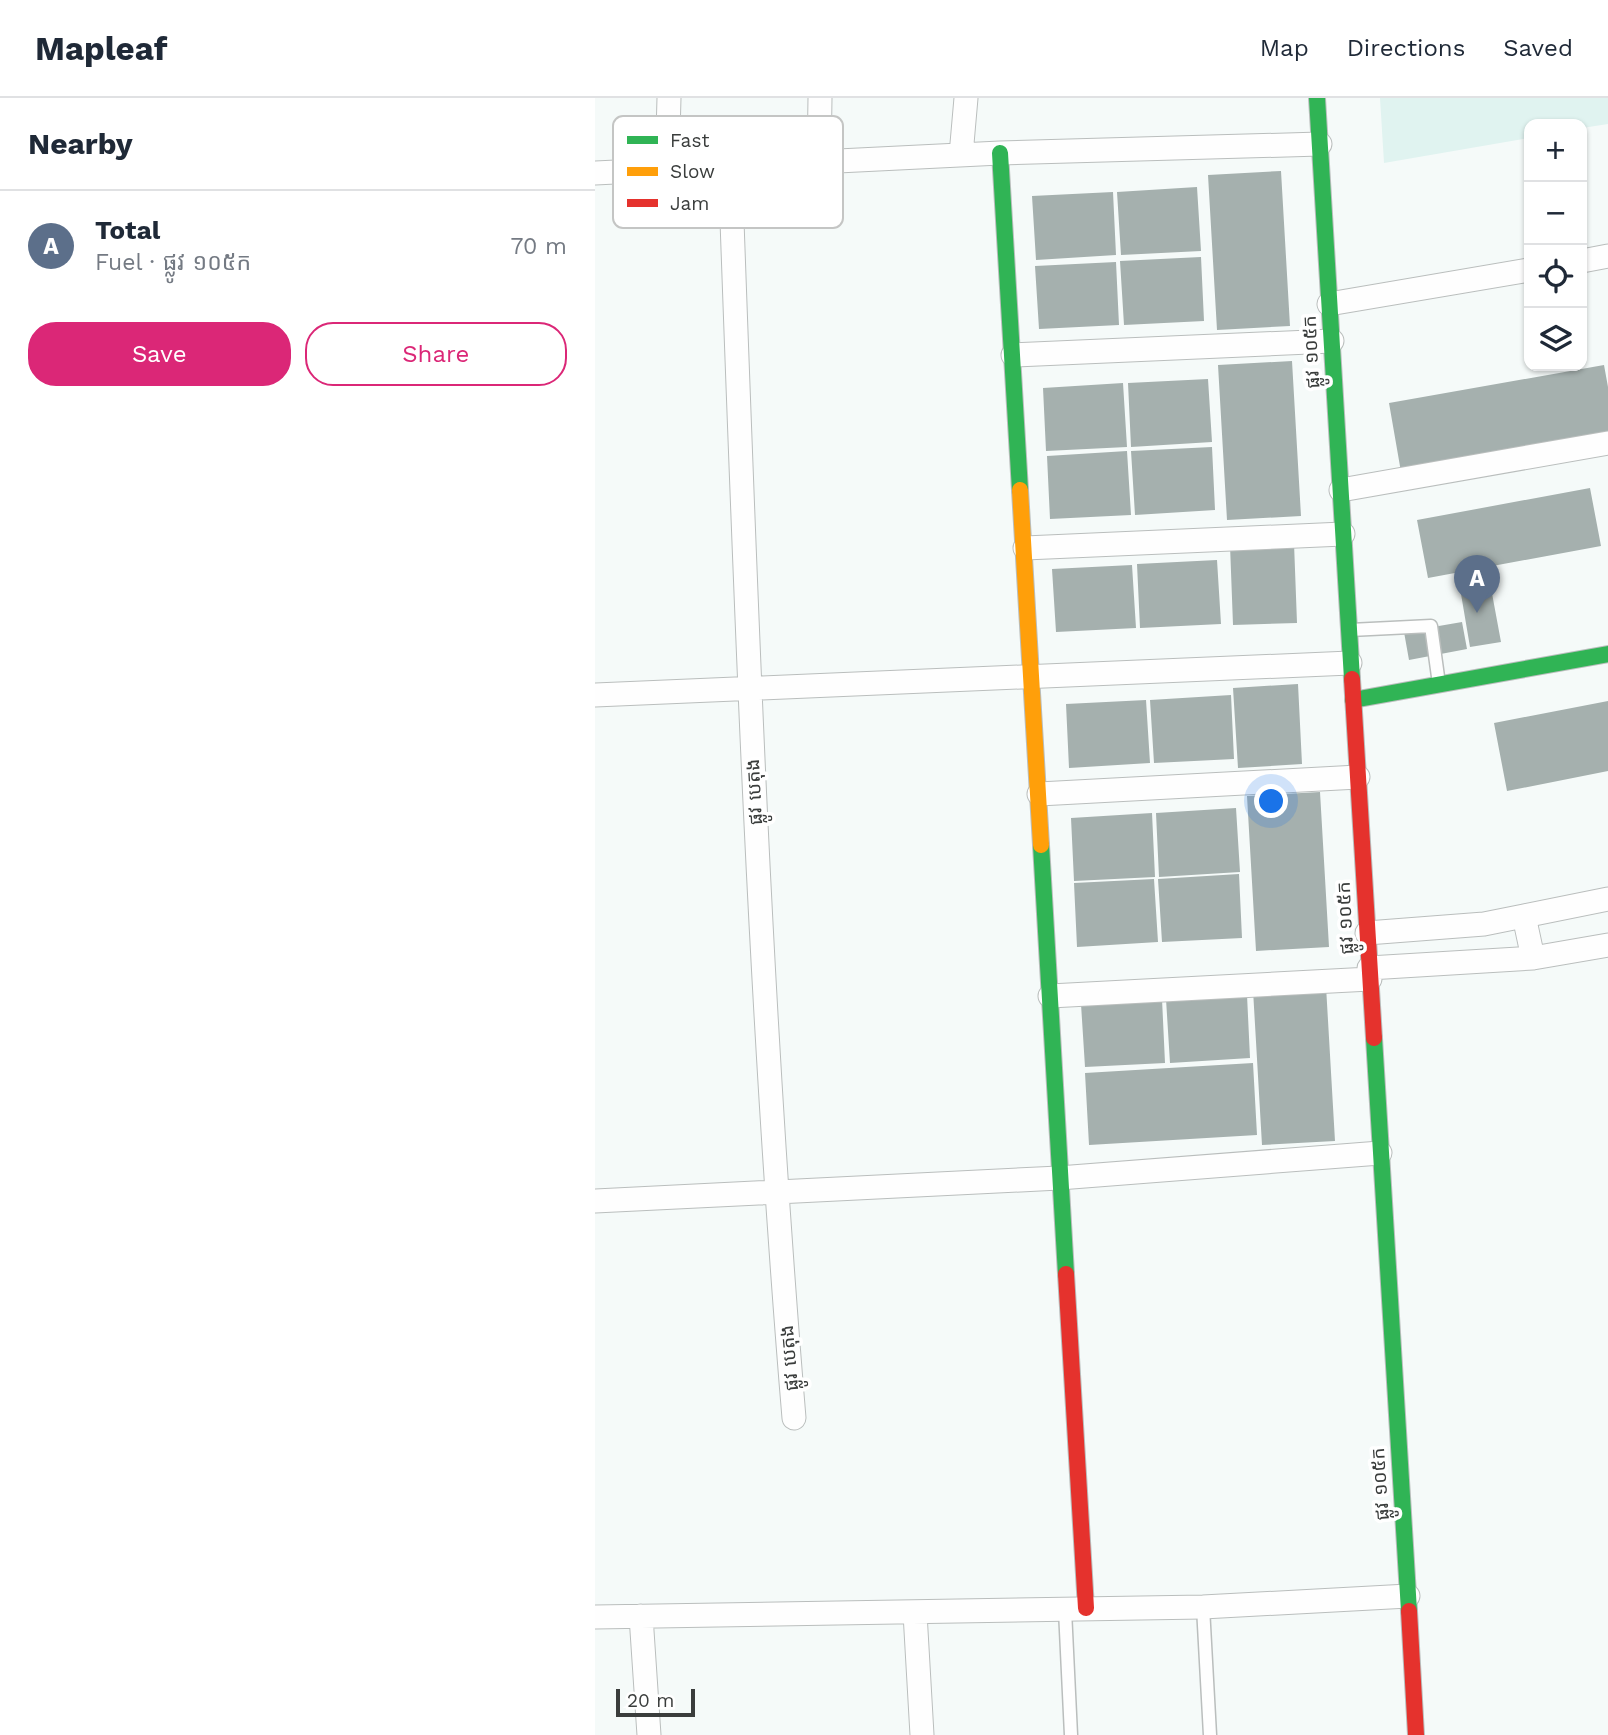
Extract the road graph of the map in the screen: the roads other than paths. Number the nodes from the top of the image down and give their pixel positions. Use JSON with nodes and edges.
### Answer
{"nodes":[{"id":1,"x":669,"y":98,"type":"edge"},
{"id":2,"x":820,"y":98,"type":"edge"},
{"id":3,"x":965,"y":98,"type":"edge"},
{"id":4,"x":1317,"y":98,"type":"edge"},
{"id":5,"x":668,"y":116,"type":"edge"},
{"id":6,"x":820,"y":116,"type":"edge"},
{"id":7,"x":1320,"y":144,"type":"junction"},
{"id":8,"x":1000,"y":153,"type":"junction"},
{"id":9,"x":961,"y":155,"type":"junction"},
{"id":10,"x":843,"y":160,"type":"edge"},
{"id":11,"x":613,"y":172,"type":"edge"},
{"id":12,"x":595,"y":173,"type":"edge"},
{"id":13,"x":732,"y":228,"type":"edge"},
{"id":14,"x":1608,"y":256,"type":"edge"},
{"id":15,"x":1587,"y":260,"type":"edge"},
{"id":16,"x":1524,"y":271,"type":"edge"},
{"id":17,"x":1329,"y":304,"type":"junction"},
{"id":18,"x":1332,"y":341,"type":"junction"},
{"id":19,"x":1013,"y":355,"type":"junction"},
{"id":20,"x":1608,"y":443,"type":"edge"},
{"id":21,"x":1341,"y":490,"type":"junction"},
{"id":22,"x":1343,"y":534,"type":"junction"},
{"id":23,"x":1025,"y":548,"type":"junction"},
{"id":24,"x":1349,"y":630,"type":"junction"},
{"id":25,"x":1608,"y":654,"type":"edge"},
{"id":26,"x":1350,"y":663,"type":"junction"},
{"id":27,"x":1033,"y":677,"type":"junction"},
{"id":28,"x":1439,"y":685,"type":"junction"},
{"id":29,"x":749,"y":688,"type":"junction"},
{"id":30,"x":595,"y":695,"type":"edge"},
{"id":31,"x":1353,"y":700,"type":"junction"},
{"id":32,"x":1358,"y":777,"type":"junction"},
{"id":33,"x":1039,"y":794,"type":"junction"},
{"id":34,"x":1608,"y":899,"type":"edge"},
{"id":35,"x":1524,"y":916,"type":"junction"},
{"id":36,"x":1367,"y":933,"type":"junction"},
{"id":37,"x":1608,"y":945,"type":"edge"},
{"id":38,"x":1532,"y":958,"type":"junction"},
{"id":39,"x":1369,"y":974,"type":"junction"},
{"id":40,"x":1050,"y":996,"type":"junction"},
{"id":41,"x":1380,"y":1153,"type":"junction"},
{"id":42,"x":1059,"y":1178,"type":"junction"},
{"id":43,"x":775,"y":1192,"type":"junction"},
{"id":44,"x":595,"y":1201,"type":"edge"},
{"id":45,"x":794,"y":1418,"type":"dead end"},
{"id":46,"x":1408,"y":1596,"type":"junction"},
{"id":47,"x":1203,"y":1607,"type":"junction"},
{"id":48,"x":1076,"y":1609,"type":"junction"},
{"id":49,"x":915,"y":1613,"type":"junction"},
{"id":50,"x":641,"y":1616,"type":"junction"},
{"id":51,"x":595,"y":1617,"type":"edge"},
{"id":52,"x":649,"y":1735,"type":"edge"},
{"id":53,"x":922,"y":1735,"type":"edge"},
{"id":54,"x":1071,"y":1735,"type":"edge"},
{"id":55,"x":1210,"y":1735,"type":"edge"},
{"id":56,"x":1416,"y":1735,"type":"edge"}],
"edges":[{"from":1,"to":5,"type":"street"},
{"from":2,"to":6,"type":"street"},
{"from":3,"to":9,"type":"street"},
{"from":4,"to":7,"type":"street","name":"ផ្លូវ ១០៥ក"},
{"from":7,"to":8,"type":"street"},
{"from":7,"to":17,"type":"street","name":"ផ្លូវ ១០៥ក"},
{"from":8,"to":9,"type":"street"},
{"from":8,"to":19,"type":"street"},
{"from":9,"to":10,"type":"street"},
{"from":11,"to":12,"type":"street"},
{"from":13,"to":29,"type":"street","name":"ផ្លូវ បេតុង"},
{"from":14,"to":15,"type":"street"},
{"from":16,"to":17,"type":"street"},
{"from":17,"to":18,"type":"street","name":"ផ្លូវ ១០៥ក"},
{"from":18,"to":19,"type":"street"},
{"from":18,"to":21,"type":"street","name":"ផ្លូវ ១០៥ក"},
{"from":19,"to":23,"type":"street"},
{"from":20,"to":21,"type":"street"},
{"from":21,"to":22,"type":"street","name":"ផ្លូវ ១០៥ក"},
{"from":22,"to":23,"type":"street"},
{"from":22,"to":24,"type":"street","name":"ផ្លូវ ១០៥ក"},
{"from":23,"to":27,"type":"street"},
{"from":24,"to":26,"type":"street","name":"ផ្លូវ ១០៥ក"},
{"from":24,"to":28,"type":"lane"},
{"from":25,"to":28,"type":"street"},
{"from":26,"to":27,"type":"street"},
{"from":26,"to":31,"type":"street","name":"ផ្លូវ ១០៥ក"},
{"from":27,"to":29,"type":"street"},
{"from":27,"to":33,"type":"street"},
{"from":28,"to":31,"type":"street"},
{"from":29,"to":30,"type":"street"},
{"from":29,"to":43,"type":"street","name":"ផ្លូវ បេតុង"},
{"from":31,"to":32,"type":"street","name":"ផ្លូវ ១០៥ក"},
{"from":32,"to":33,"type":"street"},
{"from":32,"to":36,"type":"street","name":"ផ្លូវ ១០៥ក"},
{"from":33,"to":40,"type":"street"},
{"from":34,"to":35,"type":"street"},
{"from":35,"to":36,"type":"street"},
{"from":35,"to":38,"type":"street"},
{"from":36,"to":39,"type":"street","name":"ផ្លូវ ១០៥ក"},
{"from":37,"to":38,"type":"street"},
{"from":38,"to":39,"type":"street"},
{"from":39,"to":40,"type":"street"},
{"from":39,"to":41,"type":"street","name":"ផ្លូវ ១០៥ក"},
{"from":40,"to":42,"type":"street"},
{"from":41,"to":42,"type":"street"},
{"from":41,"to":46,"type":"street","name":"ផ្លូវ ១០៥ក"},
{"from":42,"to":43,"type":"street"},
{"from":42,"to":48,"type":"street"},
{"from":43,"to":44,"type":"street"},
{"from":43,"to":45,"type":"street","name":"ផ្លូវ បេតុង"},
{"from":46,"to":47,"type":"street"},
{"from":46,"to":56,"type":"street","name":"ផ្លូវ ១០៥ក"},
{"from":47,"to":48,"type":"street"},
{"from":47,"to":55,"type":"lane"},
{"from":48,"to":49,"type":"street"},
{"from":48,"to":54,"type":"lane"},
{"from":49,"to":50,"type":"street"},
{"from":49,"to":53,"type":"street"},
{"from":50,"to":51,"type":"street"},
{"from":50,"to":52,"type":"street"}]}
